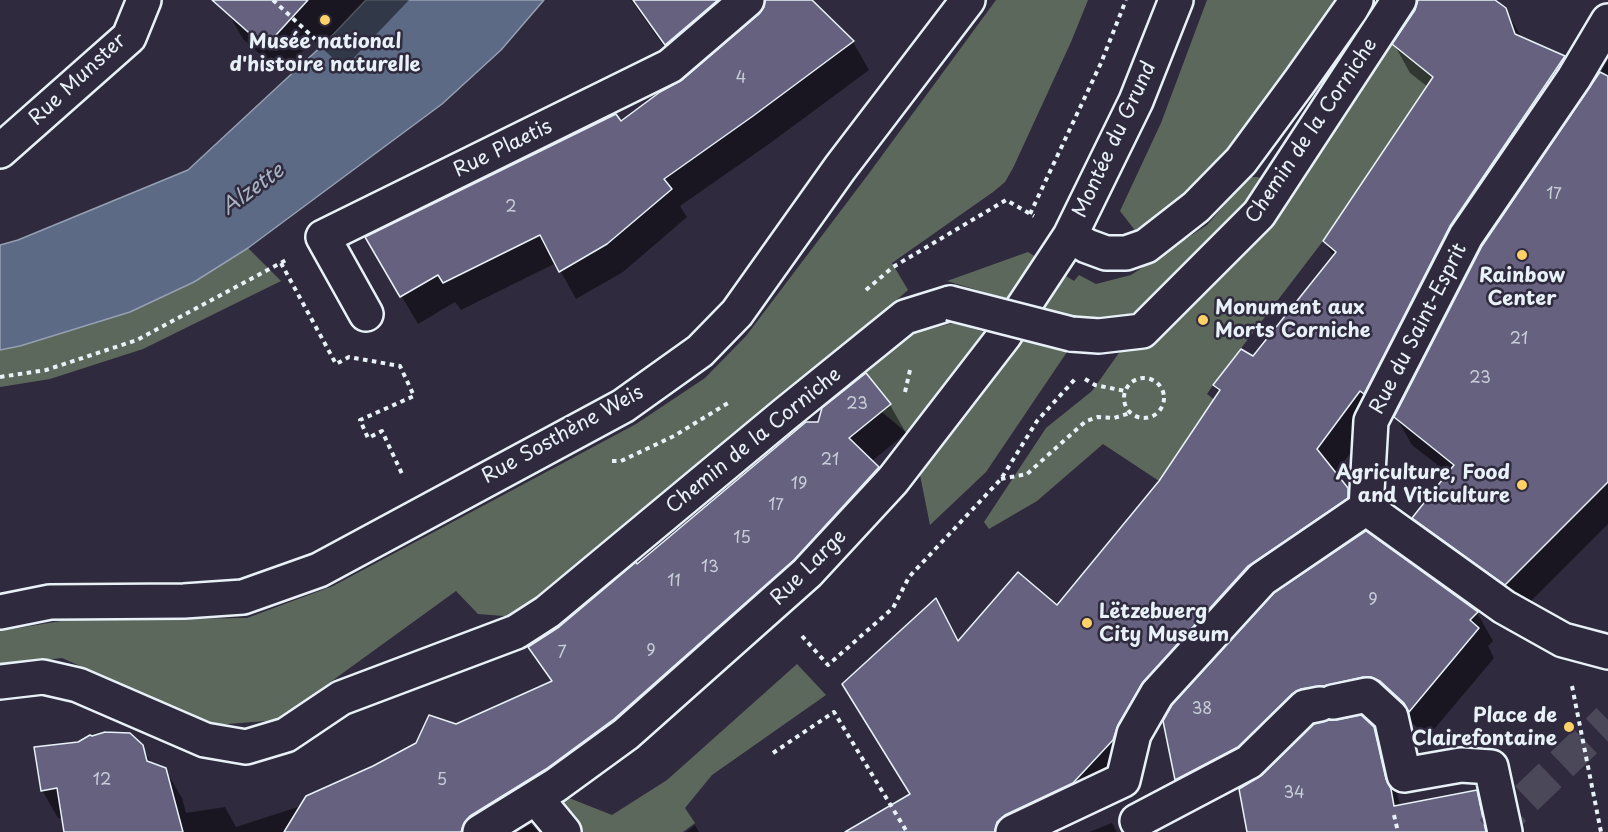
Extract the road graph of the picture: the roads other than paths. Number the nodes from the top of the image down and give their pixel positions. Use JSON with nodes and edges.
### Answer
{"nodes":[{"id":1,"x":144,"y":0,"type":"edge"},
{"id":2,"x":747,"y":0,"type":"edge"},
{"id":3,"x":968,"y":0,"type":"edge"},
{"id":4,"x":1176,"y":0,"type":"edge"},
{"id":5,"x":1356,"y":0,"type":"edge"},
{"id":6,"x":1399,"y":0,"type":"edge"},
{"id":7,"x":1608,"y":21,"type":"edge"},
{"id":8,"x":0,"y":151,"type":"edge"},
{"id":9,"x":1070,"y":236,"type":"junction"},
{"id":10,"x":366,"y":314,"type":"dead end"},
{"id":11,"x":1366,"y":507,"type":"junction"},
{"id":12,"x":0,"y":612,"type":"edge"},
{"id":13,"x":1608,"y":652,"type":"edge"},
{"id":14,"x":0,"y":682,"type":"edge"},
{"id":15,"x":1124,"y":780,"type":"junction"},
{"id":16,"x":536,"y":798,"type":"junction"},
{"id":17,"x":1139,"y":827,"type":"edge"},
{"id":18,"x":480,"y":832,"type":"edge"},
{"id":19,"x":564,"y":832,"type":"edge"},
{"id":20,"x":1013,"y":832,"type":"edge"},
{"id":21,"x":1504,"y":832,"type":"edge"}],
"edges":[{"from":1,"to":8,"type":"street","name":"Rue Munster"},
{"from":2,"to":10,"type":"street","name":"Rue Plaetis"},
{"from":3,"to":12,"type":"street","name":"Rue Sosthène Weis"},
{"from":4,"to":9,"type":"street","name":"Montée du Grund"},
{"from":5,"to":9,"type":"street","name":"Montée du Grund"},
{"from":6,"to":14,"type":"street","name":"Chemin de la Corniche","bridge":true},
{"from":7,"to":11,"type":"street","name":"Rue du Saint-Esprit"},
{"from":9,"to":16,"type":"street","name":"Rue Large"},
{"from":11,"to":13,"type":"street"},
{"from":11,"to":15,"type":"street"},
{"from":15,"to":17,"type":"street"},
{"from":15,"to":20,"type":"street"},
{"from":16,"to":18,"type":"street","name":"Rue Large"},
{"from":16,"to":19,"type":"street"},
{"from":17,"to":21,"type":"street"}]}
